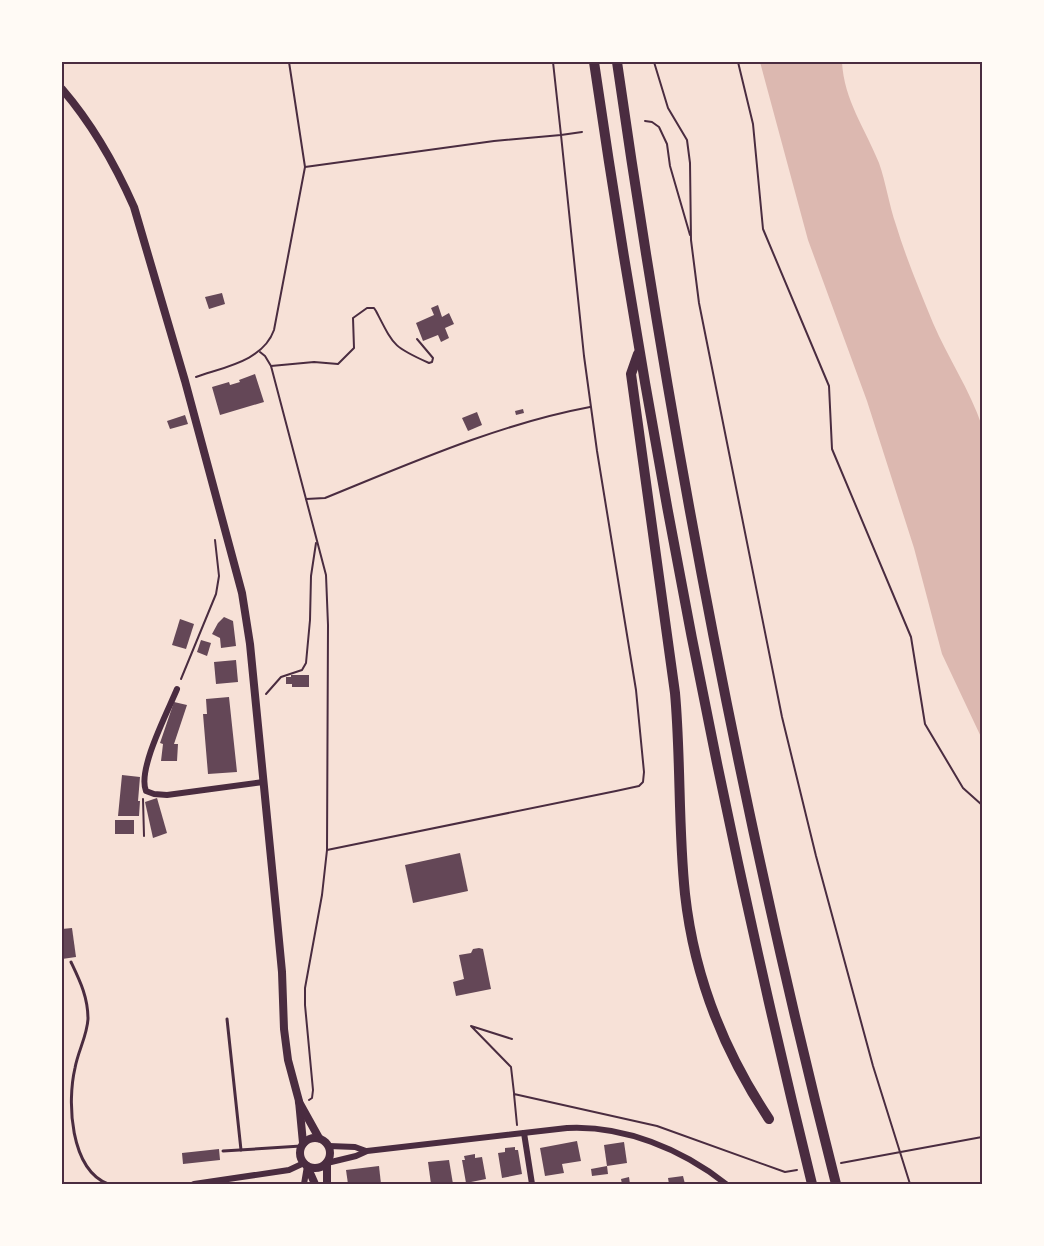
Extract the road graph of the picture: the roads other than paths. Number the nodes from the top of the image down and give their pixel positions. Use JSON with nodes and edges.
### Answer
{"nodes":[{"id":1,"x":594,"y":62,"type":"edge"},
{"id":2,"x":617,"y":62,"type":"edge"},
{"id":3,"x":62,"y":89,"type":"edge"},
{"id":4,"x":639,"y":351,"type":"junction"},
{"id":5,"x":177,"y":689,"type":"road end"},
{"id":6,"x":263,"y":782,"type":"junction"},
{"id":7,"x":71,"y":962,"type":"dead end"},
{"id":8,"x":227,"y":1019,"type":"dead end"},
{"id":9,"x":300,"y":1103,"type":"junction"},
{"id":10,"x":769,"y":1119,"type":"dead end"},
{"id":11,"x":524,"y":1133,"type":"junction"},
{"id":12,"x":320,"y":1138,"type":"junction"},
{"id":13,"x":302,"y":1144,"type":"junction"},
{"id":14,"x":329,"y":1146,"type":"junction"},
{"id":15,"x":241,"y":1150,"type":"junction"},
{"id":16,"x":223,"y":1151,"type":"dead end"},
{"id":17,"x":367,"y":1151,"type":"junction"},
{"id":18,"x":327,"y":1163,"type":"junction"},
{"id":19,"x":305,"y":1164,"type":"junction"},
{"id":20,"x":108,"y":1185,"type":"edge"},
{"id":21,"x":194,"y":1185,"type":"edge"},
{"id":22,"x":304,"y":1185,"type":"edge"},
{"id":23,"x":315,"y":1185,"type":"edge"},
{"id":24,"x":327,"y":1185,"type":"edge"},
{"id":25,"x":532,"y":1185,"type":"edge"},
{"id":26,"x":726,"y":1185,"type":"edge"},
{"id":27,"x":812,"y":1185,"type":"edge"},
{"id":28,"x":836,"y":1185,"type":"edge"}],
"edges":[{"from":1,"to":4,"type":"highway"},
{"from":2,"to":28,"type":"highway"},
{"from":3,"to":6,"type":"main road"},
{"from":4,"to":10,"type":"highway"},
{"from":4,"to":27,"type":"highway"},
{"from":5,"to":6,"type":"street"},
{"from":6,"to":9,"type":"main road"},
{"from":7,"to":20,"type":"lane"},
{"from":8,"to":15,"type":"lane"},
{"from":9,"to":12,"type":"main road"},
{"from":9,"to":13,"type":"main road"},
{"from":11,"to":17,"type":"street"},
{"from":11,"to":25,"type":"street"},
{"from":11,"to":26,"type":"street"},
{"from":12,"to":13,"type":"main road"},
{"from":12,"to":14,"type":"main road"},
{"from":13,"to":15,"type":"lane"},
{"from":13,"to":19,"type":"main road"},
{"from":14,"to":17,"type":"street"},
{"from":14,"to":18,"type":"main road"},
{"from":15,"to":16,"type":"lane"},
{"from":17,"to":18,"type":"street"},
{"from":18,"to":19,"type":"main road"},
{"from":18,"to":24,"type":"main road"},
{"from":19,"to":21,"type":"street"},
{"from":19,"to":22,"type":"street"},
{"from":19,"to":23,"type":"main road"}]}
